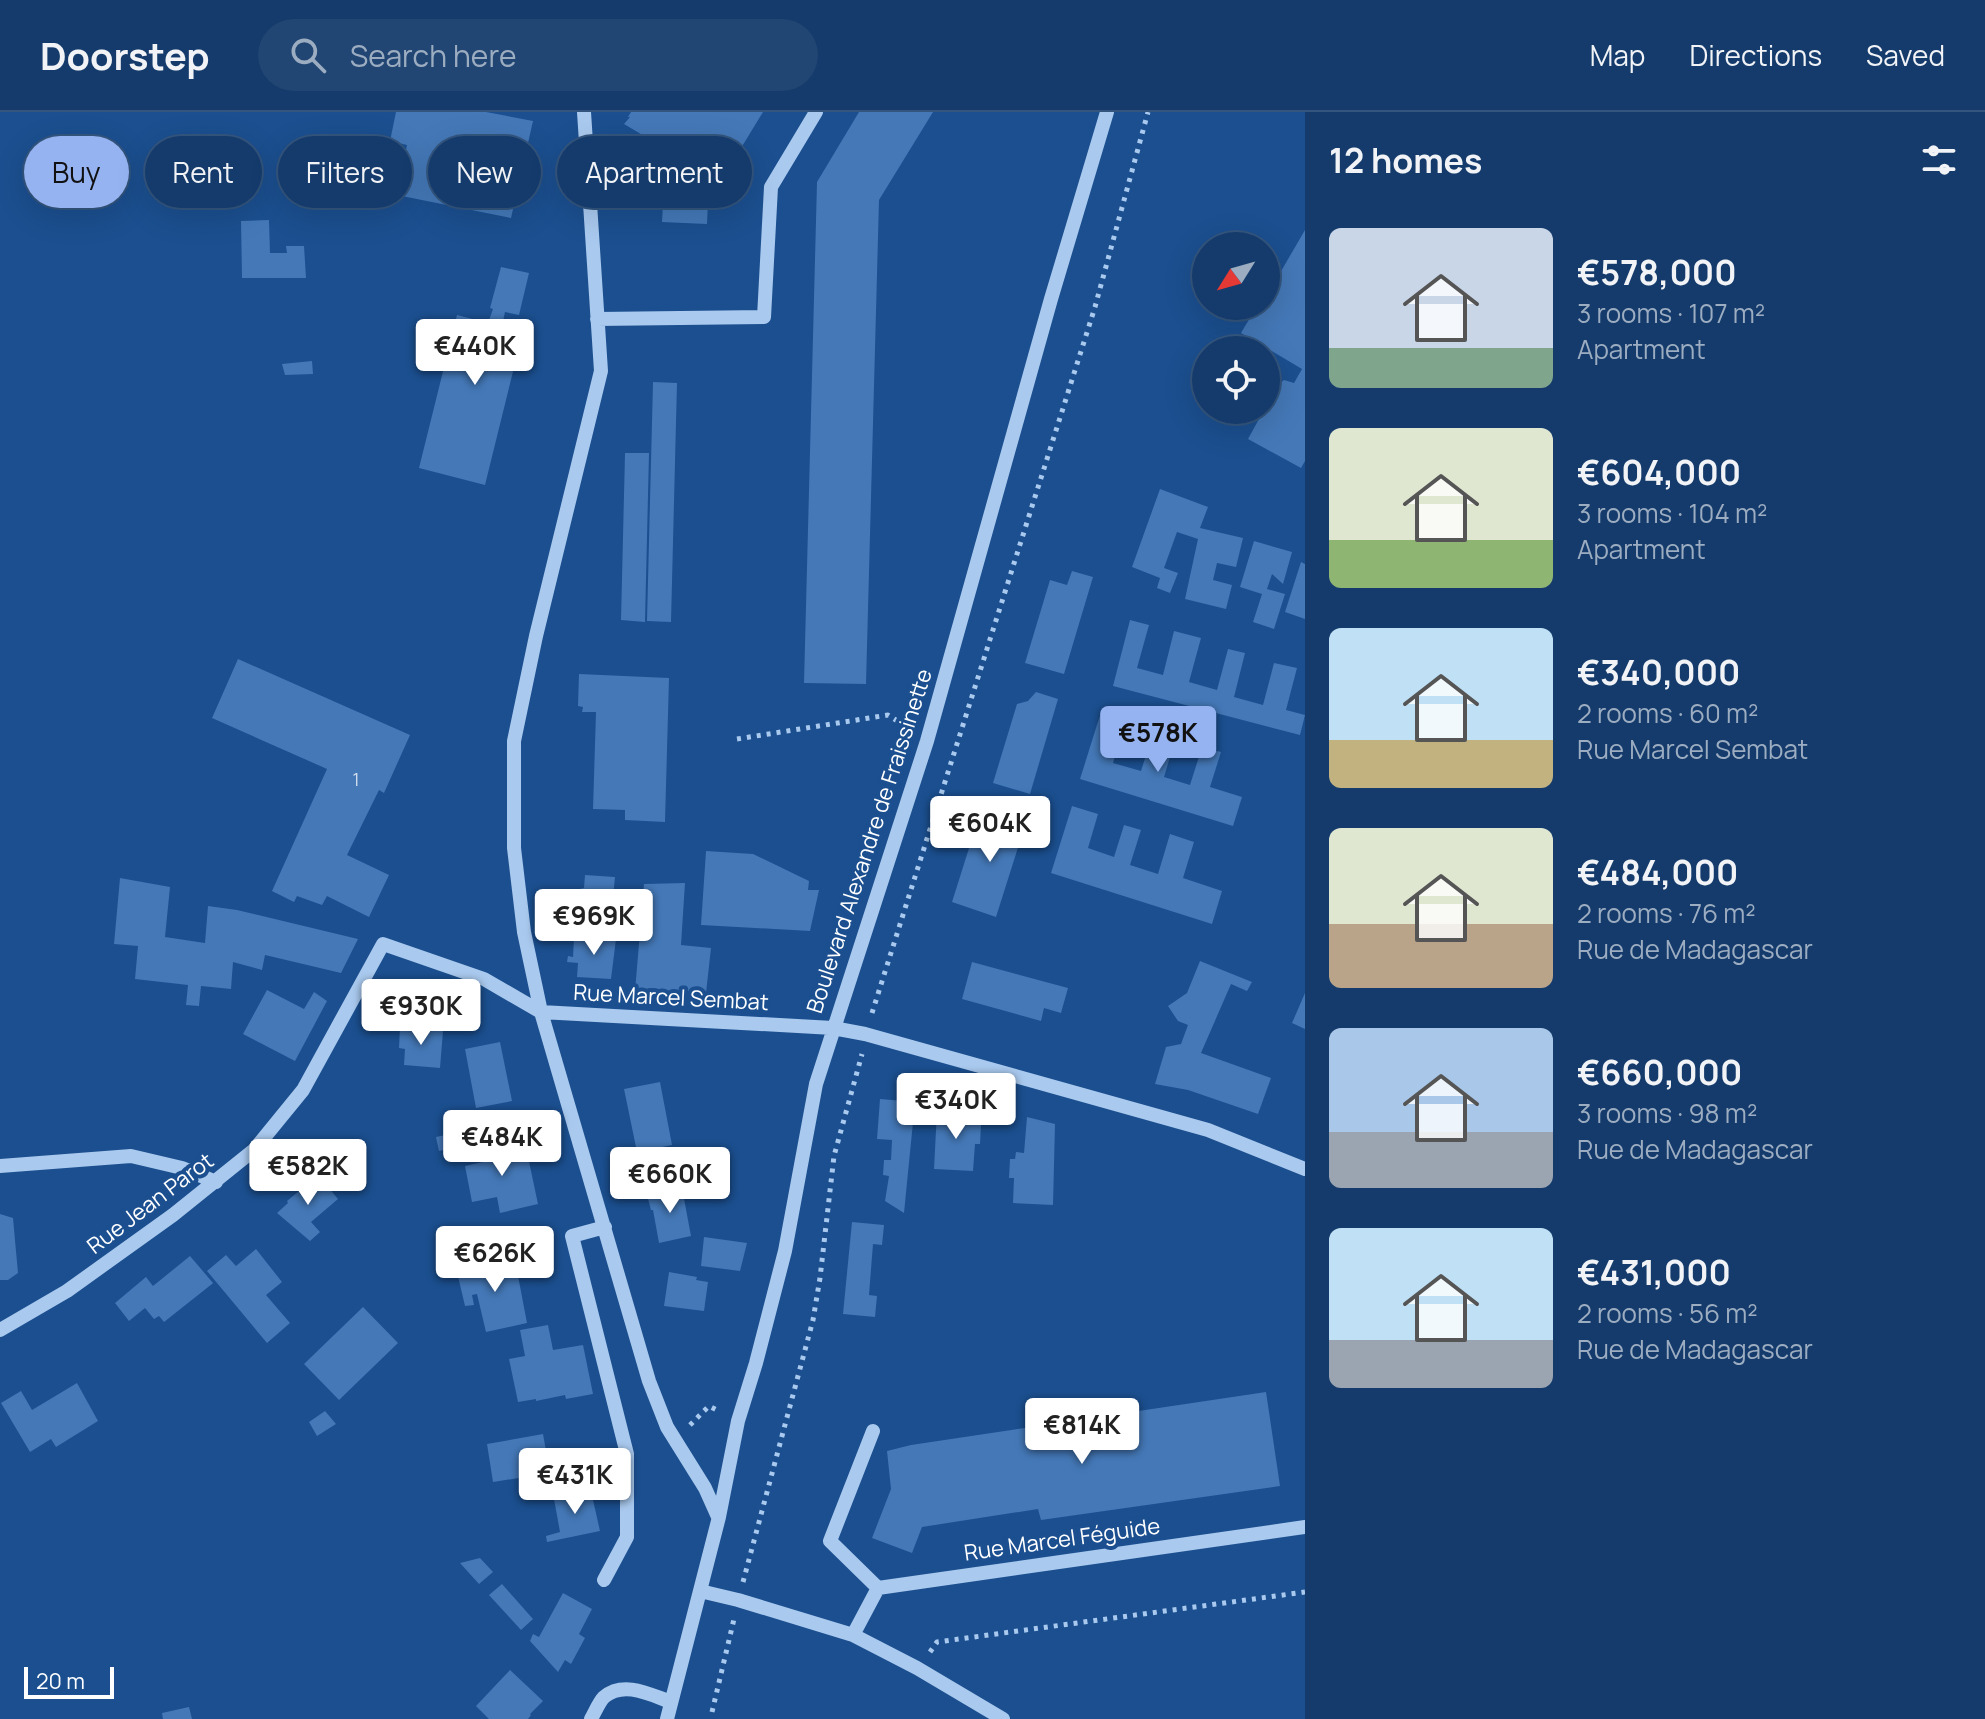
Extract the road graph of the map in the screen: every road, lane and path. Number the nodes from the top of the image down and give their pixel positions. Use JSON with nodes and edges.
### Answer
{"nodes":[{"id":1,"x":584,"y":112,"type":"edge"},
{"id":2,"x":816,"y":112,"type":"edge"},
{"id":3,"x":1107,"y":112,"type":"edge"},
{"id":4,"x":1148,"y":112,"type":"edge"},
{"id":5,"x":597,"y":319,"type":"junction"},
{"id":6,"x":888,"y":715,"type":"dead end"},
{"id":7,"x":737,"y":739,"type":"dead end"},
{"id":8,"x":541,"y":1012,"type":"junction"},
{"id":9,"x":833,"y":1028,"type":"junction"},
{"id":10,"x":865,"y":1034,"type":"junction"},
{"id":11,"x":0,"y":1166,"type":"edge"},
{"id":12,"x":1305,"y":1169,"type":"edge"},
{"id":13,"x":216,"y":1182,"type":"junction"},
{"id":14,"x":605,"y":1227,"type":"junction"},
{"id":15,"x":0,"y":1330,"type":"edge"},
{"id":16,"x":873,"y":1431,"type":"dead end"},
{"id":17,"x":719,"y":1517,"type":"junction"},
{"id":18,"x":1305,"y":1527,"type":"edge"},
{"id":19,"x":604,"y":1580,"type":"dead end"},
{"id":20,"x":878,"y":1588,"type":"junction"},
{"id":21,"x":700,"y":1591,"type":"junction"},
{"id":22,"x":1305,"y":1592,"type":"edge"},
{"id":23,"x":738,"y":1600,"type":"junction"},
{"id":24,"x":853,"y":1635,"type":"junction"},
{"id":25,"x":917,"y":1668,"type":"junction"},
{"id":26,"x":671,"y":1702,"type":"junction"},
{"id":27,"x":712,"y":1712,"type":"dead end"},
{"id":28,"x":591,"y":1719,"type":"edge"},
{"id":29,"x":667,"y":1719,"type":"edge"},
{"id":30,"x":1003,"y":1719,"type":"edge"}],
"edges":[{"from":1,"to":5,"type":"street"},
{"from":2,"to":5,"type":"street"},
{"from":3,"to":9,"type":"street","name":"Boulevard Alexandre de Fraissinette"},
{"from":4,"to":10,"type":"path"},
{"from":5,"to":8,"type":"street"},
{"from":6,"to":7,"type":"path"},
{"from":8,"to":9,"type":"street","name":"Rue Marcel Sembat"},
{"from":8,"to":13,"type":"street","name":"Rue Jean Parot"},
{"from":8,"to":14,"type":"street"},
{"from":9,"to":10,"type":"street","name":"Rue Marcel Sembat"},
{"from":9,"to":17,"type":"street","name":"Boulevard Alexandre de Fraissinette"},
{"from":10,"to":12,"type":"street","name":"Rue Marcel Sembat"},
{"from":10,"to":23,"type":"path"},
{"from":11,"to":13,"type":"street"},
{"from":13,"to":15,"type":"street","name":"Rue Jean Parot"},
{"from":14,"to":17,"type":"street"},
{"from":14,"to":19,"type":"street"},
{"from":16,"to":20,"type":"street"},
{"from":17,"to":21,"type":"street","name":"Boulevard Alexandre de Fraissinette"},
{"from":18,"to":20,"type":"street","name":"Rue Marcel Féguide"},
{"from":20,"to":24,"type":"street"},
{"from":21,"to":23,"type":"street"},
{"from":21,"to":26,"type":"street","name":"Boulevard Alexandre de Fraissinette"},
{"from":22,"to":25,"type":"path"},
{"from":23,"to":24,"type":"street"},
{"from":23,"to":27,"type":"path"},
{"from":24,"to":25,"type":"street"},
{"from":25,"to":30,"type":"street"},
{"from":26,"to":28,"type":"street"},
{"from":26,"to":29,"type":"street","name":"Boulevard Alexandre de Fraissinette"}]}
